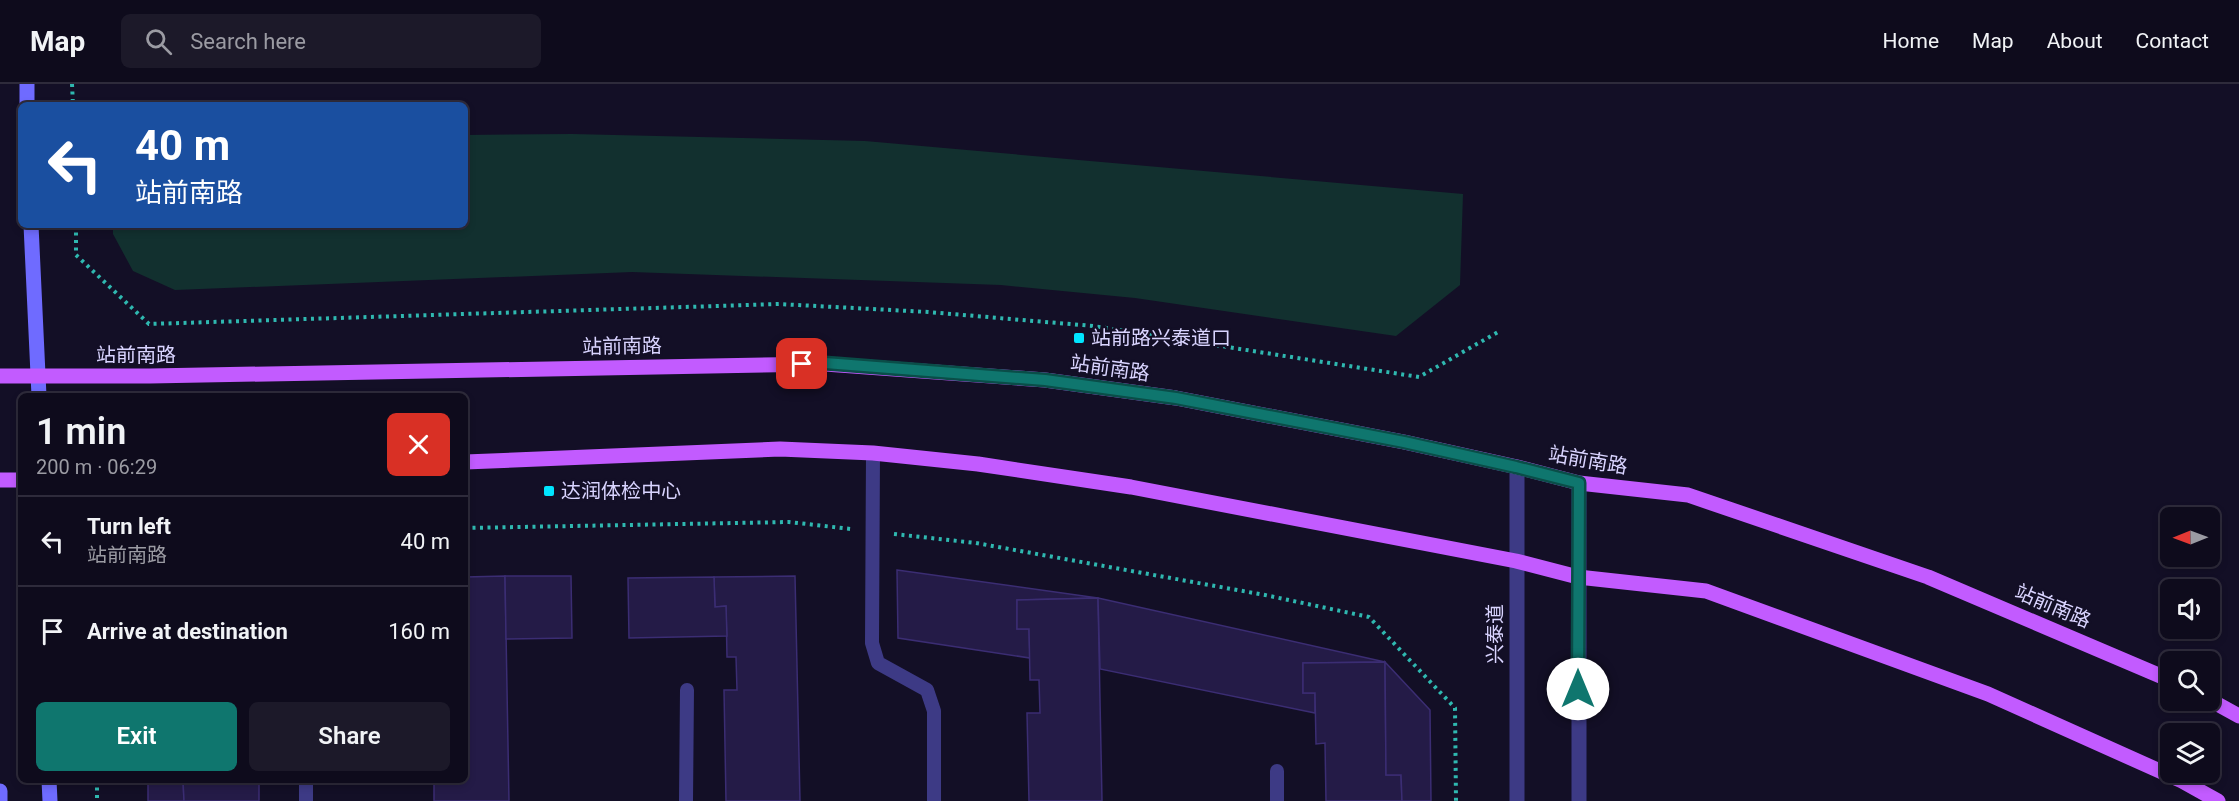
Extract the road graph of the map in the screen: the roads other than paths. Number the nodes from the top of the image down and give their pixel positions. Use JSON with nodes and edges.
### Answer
{"nodes":[{"id":1,"x":27,"y":84,"type":"edge"},
{"id":2,"x":27,"y":102,"type":"edge"},
{"id":3,"x":31,"y":228,"type":"edge"},
{"id":4,"x":0,"y":376,"type":"edge"},
{"id":5,"x":38,"y":376,"type":"junction"},
{"id":6,"x":39,"y":393,"type":"edge"},
{"id":7,"x":873,"y":453,"type":"junction"},
{"id":8,"x":468,"y":462,"type":"edge"},
{"id":9,"x":1516,"y":467,"type":"junction"},
{"id":10,"x":0,"y":480,"type":"edge"},
{"id":11,"x":18,"y":480,"type":"edge"},
{"id":12,"x":1579,"y":483,"type":"junction"},
{"id":13,"x":1516,"y":561,"type":"junction"},
{"id":14,"x":1578,"y":577,"type":"junction"},
{"id":15,"x":2160,"y":676,"type":"edge"},
{"id":16,"x":687,"y":690,"type":"dead end"},
{"id":17,"x":2220,"y":706,"type":"edge"},
{"id":18,"x":2239,"y":716,"type":"edge"},
{"id":19,"x":1277,"y":771,"type":"dead end"},
{"id":20,"x":49,"y":783,"type":"edge"},
{"id":21,"x":306,"y":783,"type":"edge"},
{"id":22,"x":0,"y":790,"type":"edge"},
{"id":23,"x":0,"y":801,"type":"edge"},
{"id":24,"x":50,"y":801,"type":"edge"},
{"id":25,"x":306,"y":801,"type":"edge"},
{"id":26,"x":686,"y":801,"type":"edge"},
{"id":27,"x":934,"y":801,"type":"edge"},
{"id":28,"x":1277,"y":801,"type":"edge"},
{"id":29,"x":1517,"y":801,"type":"edge"},
{"id":30,"x":1579,"y":801,"type":"edge"},
{"id":31,"x":2218,"y":801,"type":"edge"}],
"edges":[{"from":1,"to":2,"type":"main road"},
{"from":3,"to":5,"type":"main road"},
{"from":4,"to":5,"type":"main road","name":"站前南路"},
{"from":5,"to":6,"type":"main road"},
{"from":5,"to":9,"type":"main road","name":"站前南路"},
{"from":7,"to":8,"type":"main road"},
{"from":7,"to":13,"type":"main road"},
{"from":7,"to":27,"type":"lane"},
{"from":9,"to":12,"type":"main road","name":"站前南路"},
{"from":9,"to":13,"type":"street","name":"兴泰道"},
{"from":10,"to":11,"type":"main road"},
{"from":12,"to":14,"type":"street"},
{"from":12,"to":15,"type":"main road","name":"站前南路"},
{"from":13,"to":14,"type":"main road"},
{"from":13,"to":29,"type":"street","name":"兴泰道"},
{"from":14,"to":30,"type":"street"},
{"from":14,"to":31,"type":"main road"},
{"from":16,"to":26,"type":"lane"},
{"from":17,"to":18,"type":"main road"},
{"from":19,"to":28,"type":"lane"},
{"from":20,"to":24,"type":"main road"},
{"from":21,"to":25,"type":"lane"},
{"from":22,"to":23,"type":"main road"}]}
